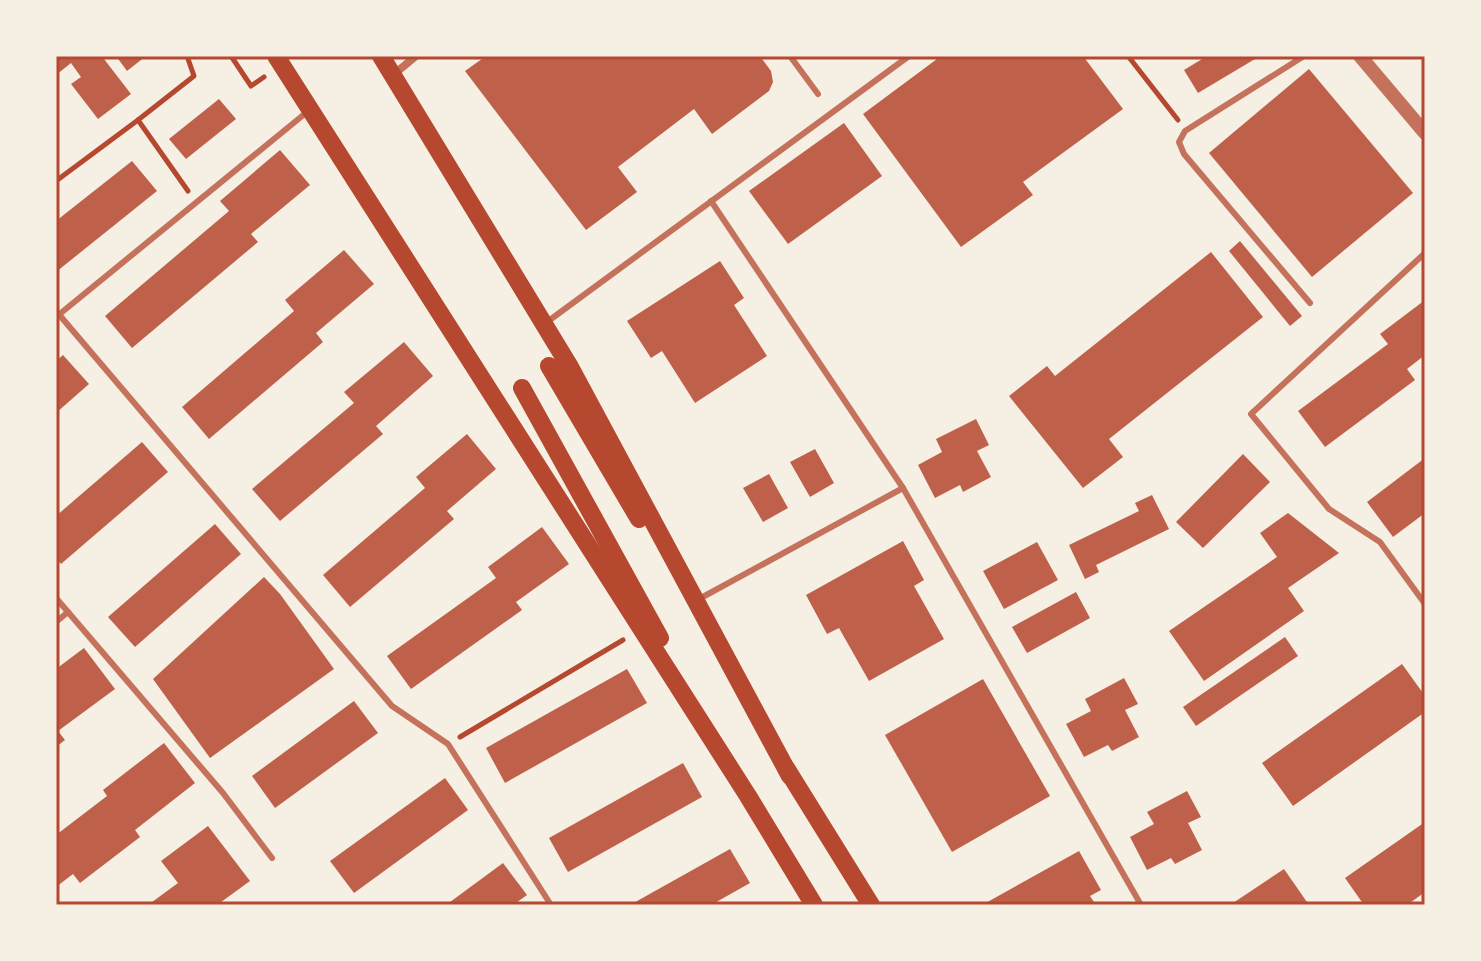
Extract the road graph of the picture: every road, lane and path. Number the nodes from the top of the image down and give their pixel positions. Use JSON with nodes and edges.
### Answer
{"nodes":[{"id":1,"x":187,"y":56,"type":"edge"},
{"id":2,"x":231,"y":56,"type":"edge"},
{"id":3,"x":276,"y":56,"type":"edge"},
{"id":4,"x":381,"y":56,"type":"edge"},
{"id":5,"x":416,"y":56,"type":"edge"},
{"id":6,"x":790,"y":56,"type":"edge"},
{"id":7,"x":909,"y":56,"type":"edge"},
{"id":8,"x":1128,"y":56,"type":"edge"},
{"id":9,"x":1304,"y":56,"type":"edge"},
{"id":10,"x":1360,"y":56,"type":"edge"},
{"id":11,"x":393,"y":75,"type":"junction"},
{"id":12,"x":251,"y":86,"type":"dead end"},
{"id":13,"x":818,"y":94,"type":"dead end"},
{"id":14,"x":310,"y":109,"type":"junction"},
{"id":15,"x":138,"y":120,"type":"junction"},
{"id":16,"x":1185,"y":131,"type":"junction"},
{"id":17,"x":1425,"y":133,"type":"edge"},
{"id":18,"x":56,"y":181,"type":"edge"},
{"id":19,"x":711,"y":201,"type":"junction"},
{"id":20,"x":196,"y":202,"type":"junction"},
{"id":21,"x":1425,"y":253,"type":"edge"},
{"id":22,"x":1310,"y":303,"type":"dead end"},
{"id":23,"x":57,"y":314,"type":"edge"},
{"id":24,"x":544,"y":324,"type":"junction"},
{"id":25,"x":549,"y":366,"type":"dead end"},
{"id":26,"x":522,"y":388,"type":"dead end"},
{"id":27,"x":903,"y":488,"type":"junction"},
{"id":28,"x":56,"y":598,"type":"edge"},
{"id":29,"x":696,"y":600,"type":"junction"},
{"id":30,"x":1425,"y":604,"type":"edge"},
{"id":31,"x":68,"y":612,"type":"junction"},
{"id":32,"x":56,"y":622,"type":"edge"},
{"id":33,"x":642,"y":629,"type":"junction"},
{"id":34,"x":448,"y":744,"type":"junction"},
{"id":35,"x":790,"y":776,"type":"junction"},
{"id":36,"x":748,"y":796,"type":"junction"},
{"id":37,"x":272,"y":858,"type":"dead end"},
{"id":38,"x":551,"y":905,"type":"edge"},
{"id":39,"x":814,"y":905,"type":"edge"},
{"id":40,"x":871,"y":905,"type":"edge"},
{"id":41,"x":1141,"y":905,"type":"edge"}],
"edges":[{"from":1,"to":15,"type":"path"},
{"from":2,"to":12,"type":"path"},
{"from":3,"to":14,"type":"main road"},
{"from":4,"to":11,"type":"main road"},
{"from":5,"to":11,"type":"street"},
{"from":6,"to":13,"type":"lane"},
{"from":7,"to":19,"type":"lane"},
{"from":8,"to":16,"type":"path"},
{"from":9,"to":16,"type":"lane"},
{"from":10,"to":17,"type":"street"},
{"from":11,"to":24,"type":"main road"},
{"from":14,"to":20,"type":"lane"},
{"from":14,"to":33,"type":"main road"},
{"from":15,"to":18,"type":"path"},
{"from":15,"to":20,"type":"path"},
{"from":16,"to":22,"type":"lane"},
{"from":19,"to":24,"type":"lane"},
{"from":19,"to":27,"type":"lane"},
{"from":20,"to":23,"type":"lane"},
{"from":21,"to":30,"type":"lane"},
{"from":23,"to":34,"type":"lane"},
{"from":24,"to":29,"type":"main road"},
{"from":25,"to":35,"type":"main road"},
{"from":26,"to":36,"type":"main road"},
{"from":27,"to":29,"type":"lane"},
{"from":27,"to":41,"type":"lane"},
{"from":28,"to":31,"type":"lane"},
{"from":29,"to":35,"type":"main road"},
{"from":31,"to":32,"type":"lane"},
{"from":31,"to":37,"type":"lane"},
{"from":33,"to":34,"type":"path"},
{"from":33,"to":36,"type":"main road"},
{"from":34,"to":38,"type":"lane"},
{"from":35,"to":40,"type":"main road"},
{"from":36,"to":39,"type":"main road"}]}
